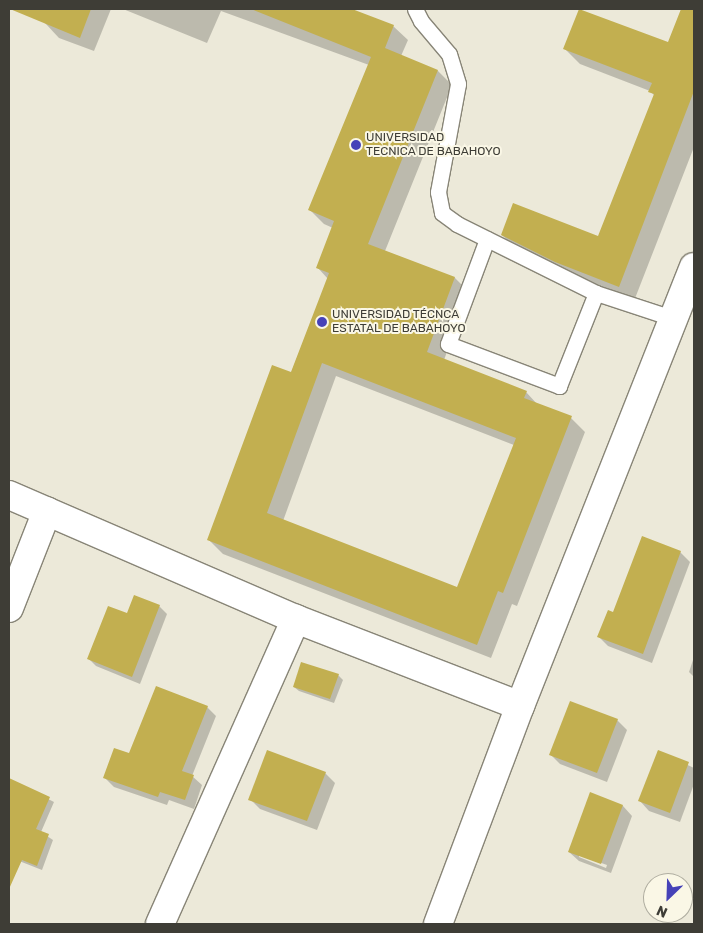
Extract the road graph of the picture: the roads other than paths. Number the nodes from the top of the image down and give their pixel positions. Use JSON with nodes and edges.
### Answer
{"nodes":[{"id":1,"x":415,"y":9,"type":"edge"},
{"id":2,"x":487,"y":239,"type":"junction"},
{"id":3,"x":694,"y":267,"type":"edge"},
{"id":4,"x":596,"y":293,"type":"junction"},
{"id":5,"x":683,"y":309,"type":"edge"},
{"id":6,"x":9,"y":495,"type":"edge"},
{"id":7,"x":47,"y":512,"type":"junction"},
{"id":8,"x":9,"y":608,"type":"edge"},
{"id":9,"x":296,"y":619,"type":"junction"},
{"id":10,"x":520,"y":706,"type":"junction"},
{"id":11,"x":160,"y":924,"type":"edge"},
{"id":12,"x":438,"y":924,"type":"edge"}],
"edges":[{"from":1,"to":2,"type":"lane"},
{"from":2,"to":4,"type":"lane"},
{"from":2,"to":4,"type":"lane"},
{"from":3,"to":5,"type":"street"},
{"from":4,"to":5,"type":"lane"},
{"from":5,"to":10,"type":"street"},
{"from":6,"to":7,"type":"street"},
{"from":7,"to":8,"type":"street"},
{"from":7,"to":9,"type":"street"},
{"from":9,"to":10,"type":"street"},
{"from":9,"to":11,"type":"street"},
{"from":10,"to":12,"type":"street"}]}
